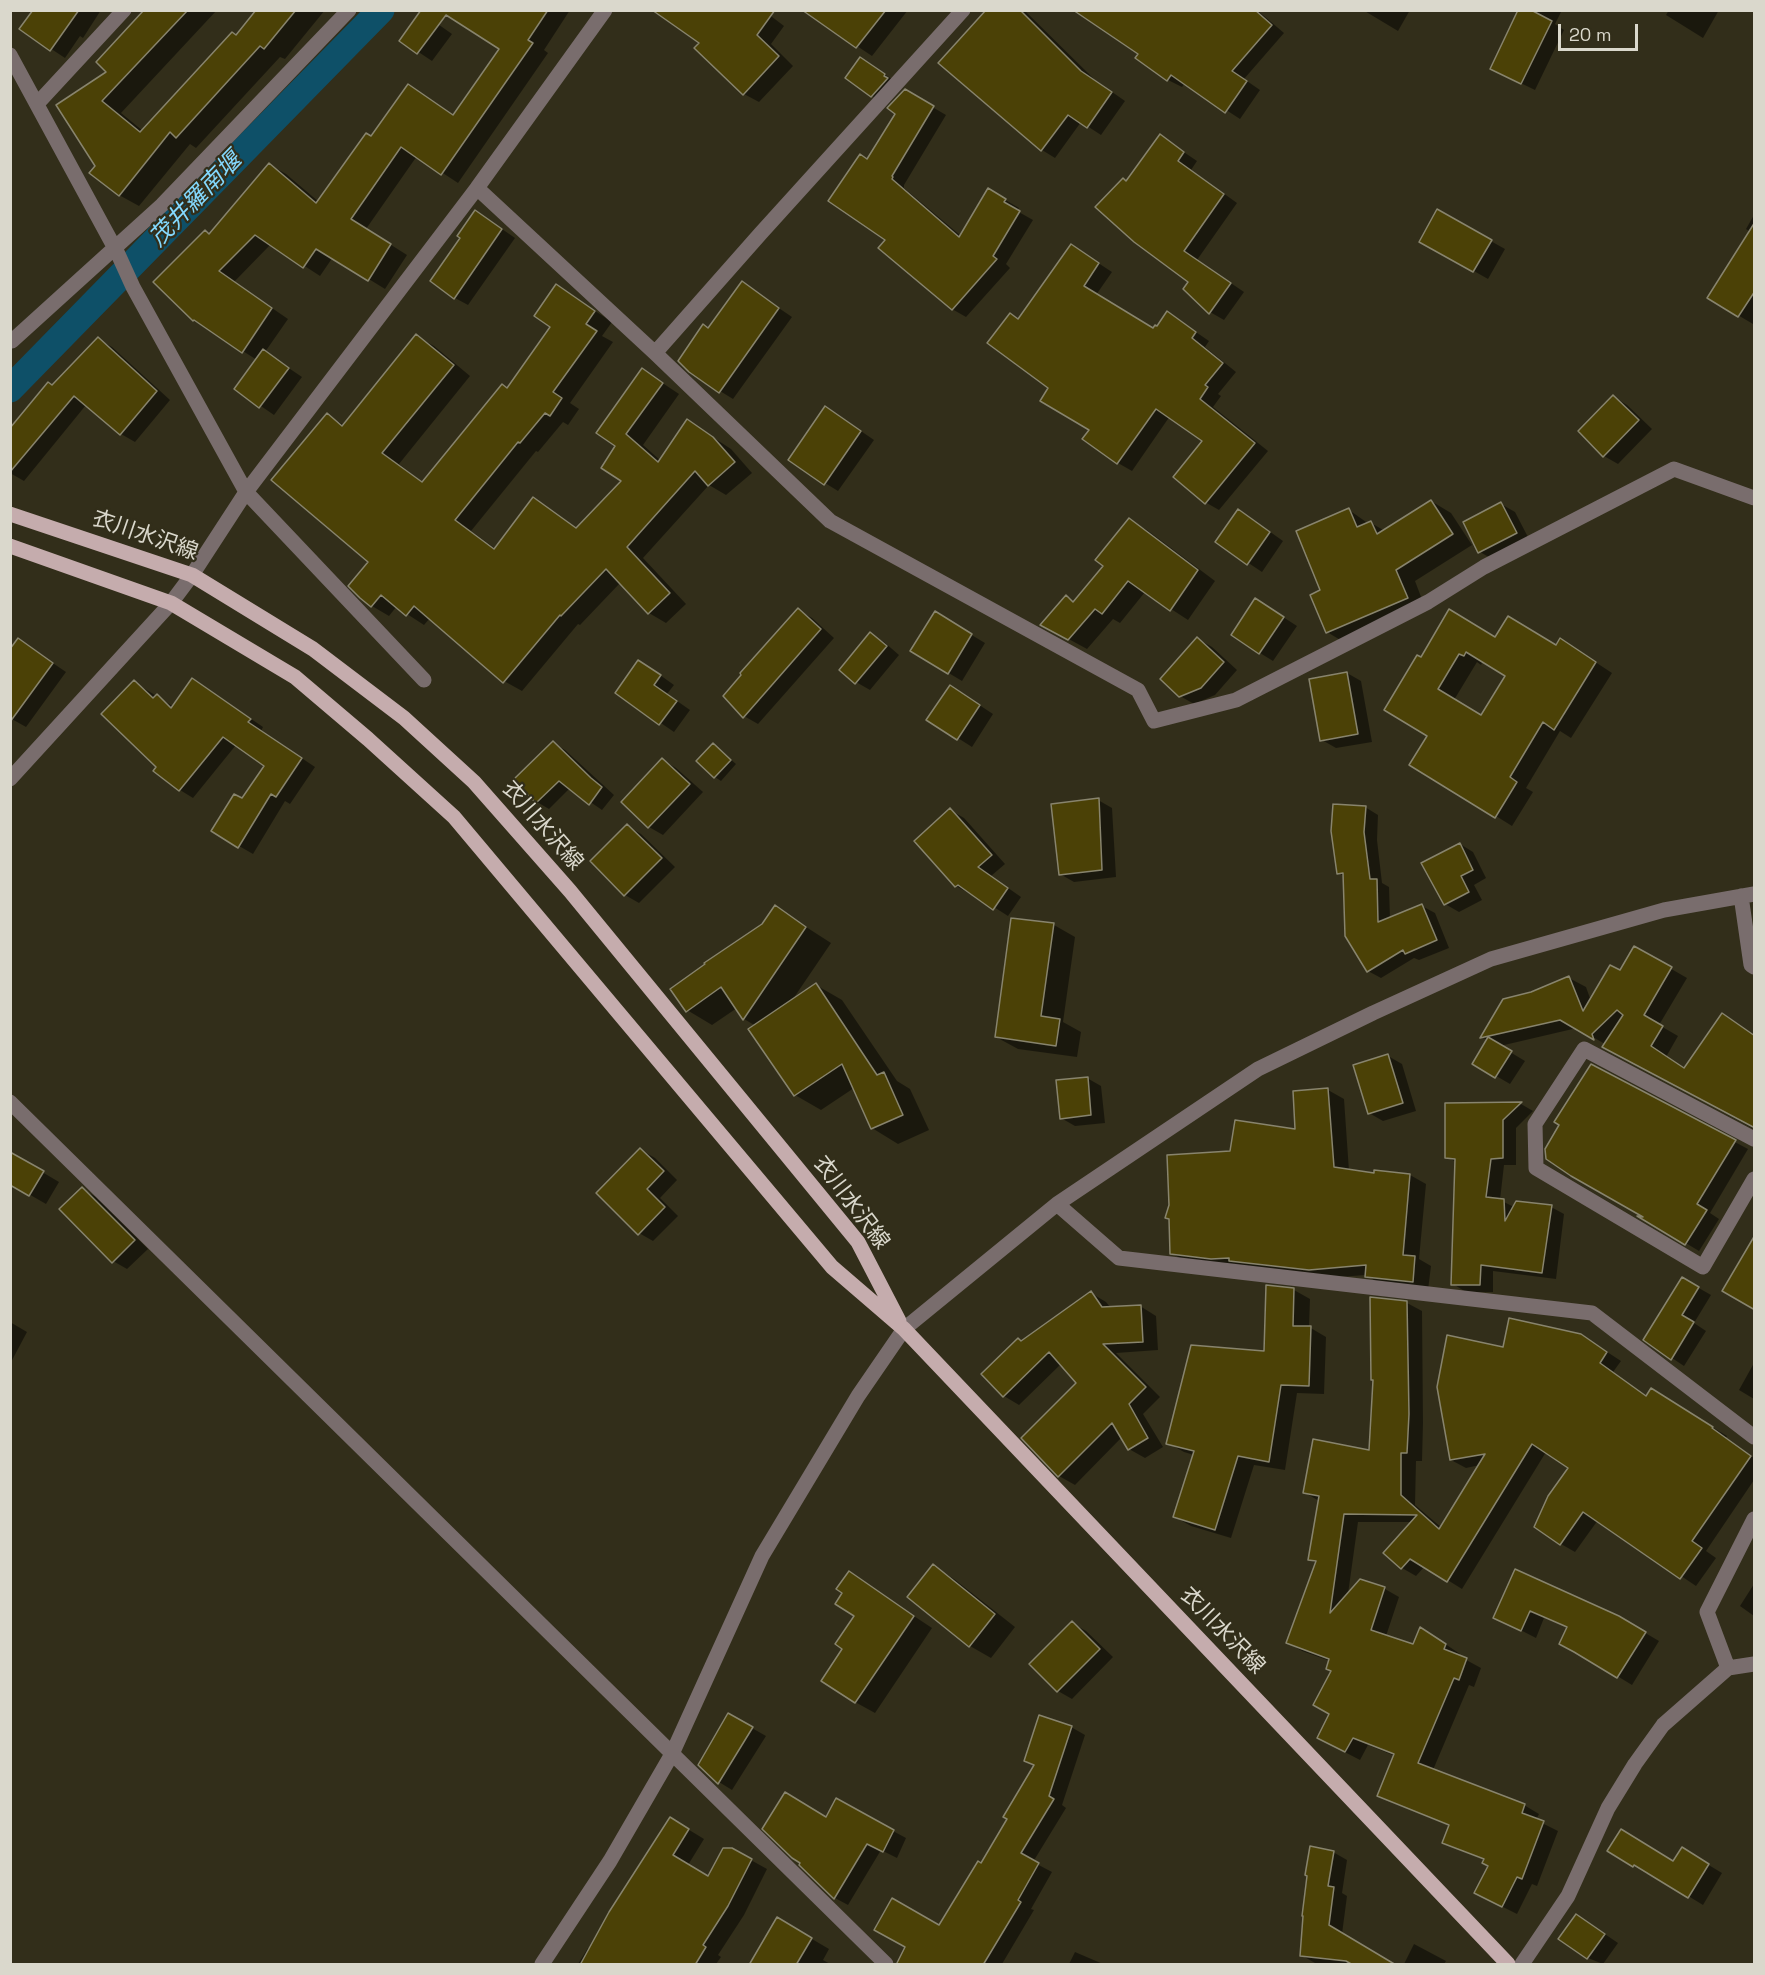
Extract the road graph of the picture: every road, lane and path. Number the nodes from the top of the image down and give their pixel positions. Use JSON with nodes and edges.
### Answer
{"nodes":[{"id":1,"x":124,"y":10,"type":"edge"},
{"id":2,"x":349,"y":10,"type":"edge"},
{"id":3,"x":605,"y":10,"type":"edge"},
{"id":4,"x":963,"y":10,"type":"edge"},
{"id":5,"x":10,"y":55,"type":"edge"},
{"id":6,"x":37,"y":104,"type":"junction"},
{"id":7,"x":477,"y":188,"type":"junction"},
{"id":8,"x":116,"y":251,"type":"junction"},
{"id":9,"x":12,"y":341,"type":"dead end"},
{"id":10,"x":655,"y":353,"type":"junction"},
{"id":11,"x":246,"y":492,"type":"junction"},
{"id":12,"x":1755,"y":498,"type":"edge"},
{"id":13,"x":10,"y":514,"type":"edge"},
{"id":14,"x":10,"y":546,"type":"edge"},
{"id":15,"x":192,"y":575,"type":"junction"},
{"id":16,"x":171,"y":603,"type":"junction"},
{"id":17,"x":424,"y":680,"type":"dead end"},
{"id":18,"x":10,"y":779,"type":"edge"},
{"id":19,"x":1748,"y":895,"type":"edge"},
{"id":20,"x":1755,"y":967,"type":"edge"},
{"id":21,"x":10,"y":1102,"type":"edge"},
{"id":22,"x":1755,"y":1139,"type":"edge"},
{"id":23,"x":1755,"y":1179,"type":"edge"},
{"id":24,"x":1057,"y":1204,"type":"junction"},
{"id":25,"x":904,"y":1329,"type":"junction"},
{"id":26,"x":1755,"y":1437,"type":"edge"},
{"id":27,"x":1755,"y":1518,"type":"edge"},
{"id":28,"x":1755,"y":1664,"type":"edge"},
{"id":29,"x":1728,"y":1668,"type":"junction"},
{"id":30,"x":672,"y":1754,"type":"junction"},
{"id":31,"x":542,"y":1965,"type":"edge"},
{"id":32,"x":886,"y":1965,"type":"edge"},
{"id":33,"x":1508,"y":1965,"type":"edge"},
{"id":34,"x":1522,"y":1965,"type":"edge"}],
"edges":[{"from":1,"to":6,"type":"street"},
{"from":2,"to":8,"type":"street"},
{"from":3,"to":7,"type":"street"},
{"from":4,"to":10,"type":"street"},
{"from":5,"to":6,"type":"street"},
{"from":6,"to":8,"type":"street"},
{"from":7,"to":10,"type":"street"},
{"from":7,"to":11,"type":"street"},
{"from":8,"to":9,"type":"street"},
{"from":8,"to":11,"type":"street"},
{"from":10,"to":12,"type":"street"},
{"from":11,"to":15,"type":"street"},
{"from":11,"to":17,"type":"street"},
{"from":13,"to":15,"type":"main road","name":"衣川水沢線"},
{"from":14,"to":16,"type":"main road","name":"衣川水沢線"},
{"from":15,"to":16,"type":"street"},
{"from":15,"to":25,"type":"main road","name":"衣川水沢線"},
{"from":16,"to":18,"type":"street"},
{"from":16,"to":25,"type":"main road","name":"衣川水沢線"},
{"from":19,"to":20,"type":"street"},
{"from":19,"to":24,"type":"street"},
{"from":21,"to":30,"type":"street"},
{"from":22,"to":23,"type":"street"},
{"from":24,"to":25,"type":"street"},
{"from":24,"to":26,"type":"street"},
{"from":25,"to":30,"type":"street"},
{"from":25,"to":33,"type":"main road","name":"衣川水沢線"},
{"from":27,"to":29,"type":"street"},
{"from":28,"to":29,"type":"street"},
{"from":29,"to":34,"type":"street"},
{"from":30,"to":31,"type":"street"},
{"from":30,"to":32,"type":"street"}]}
